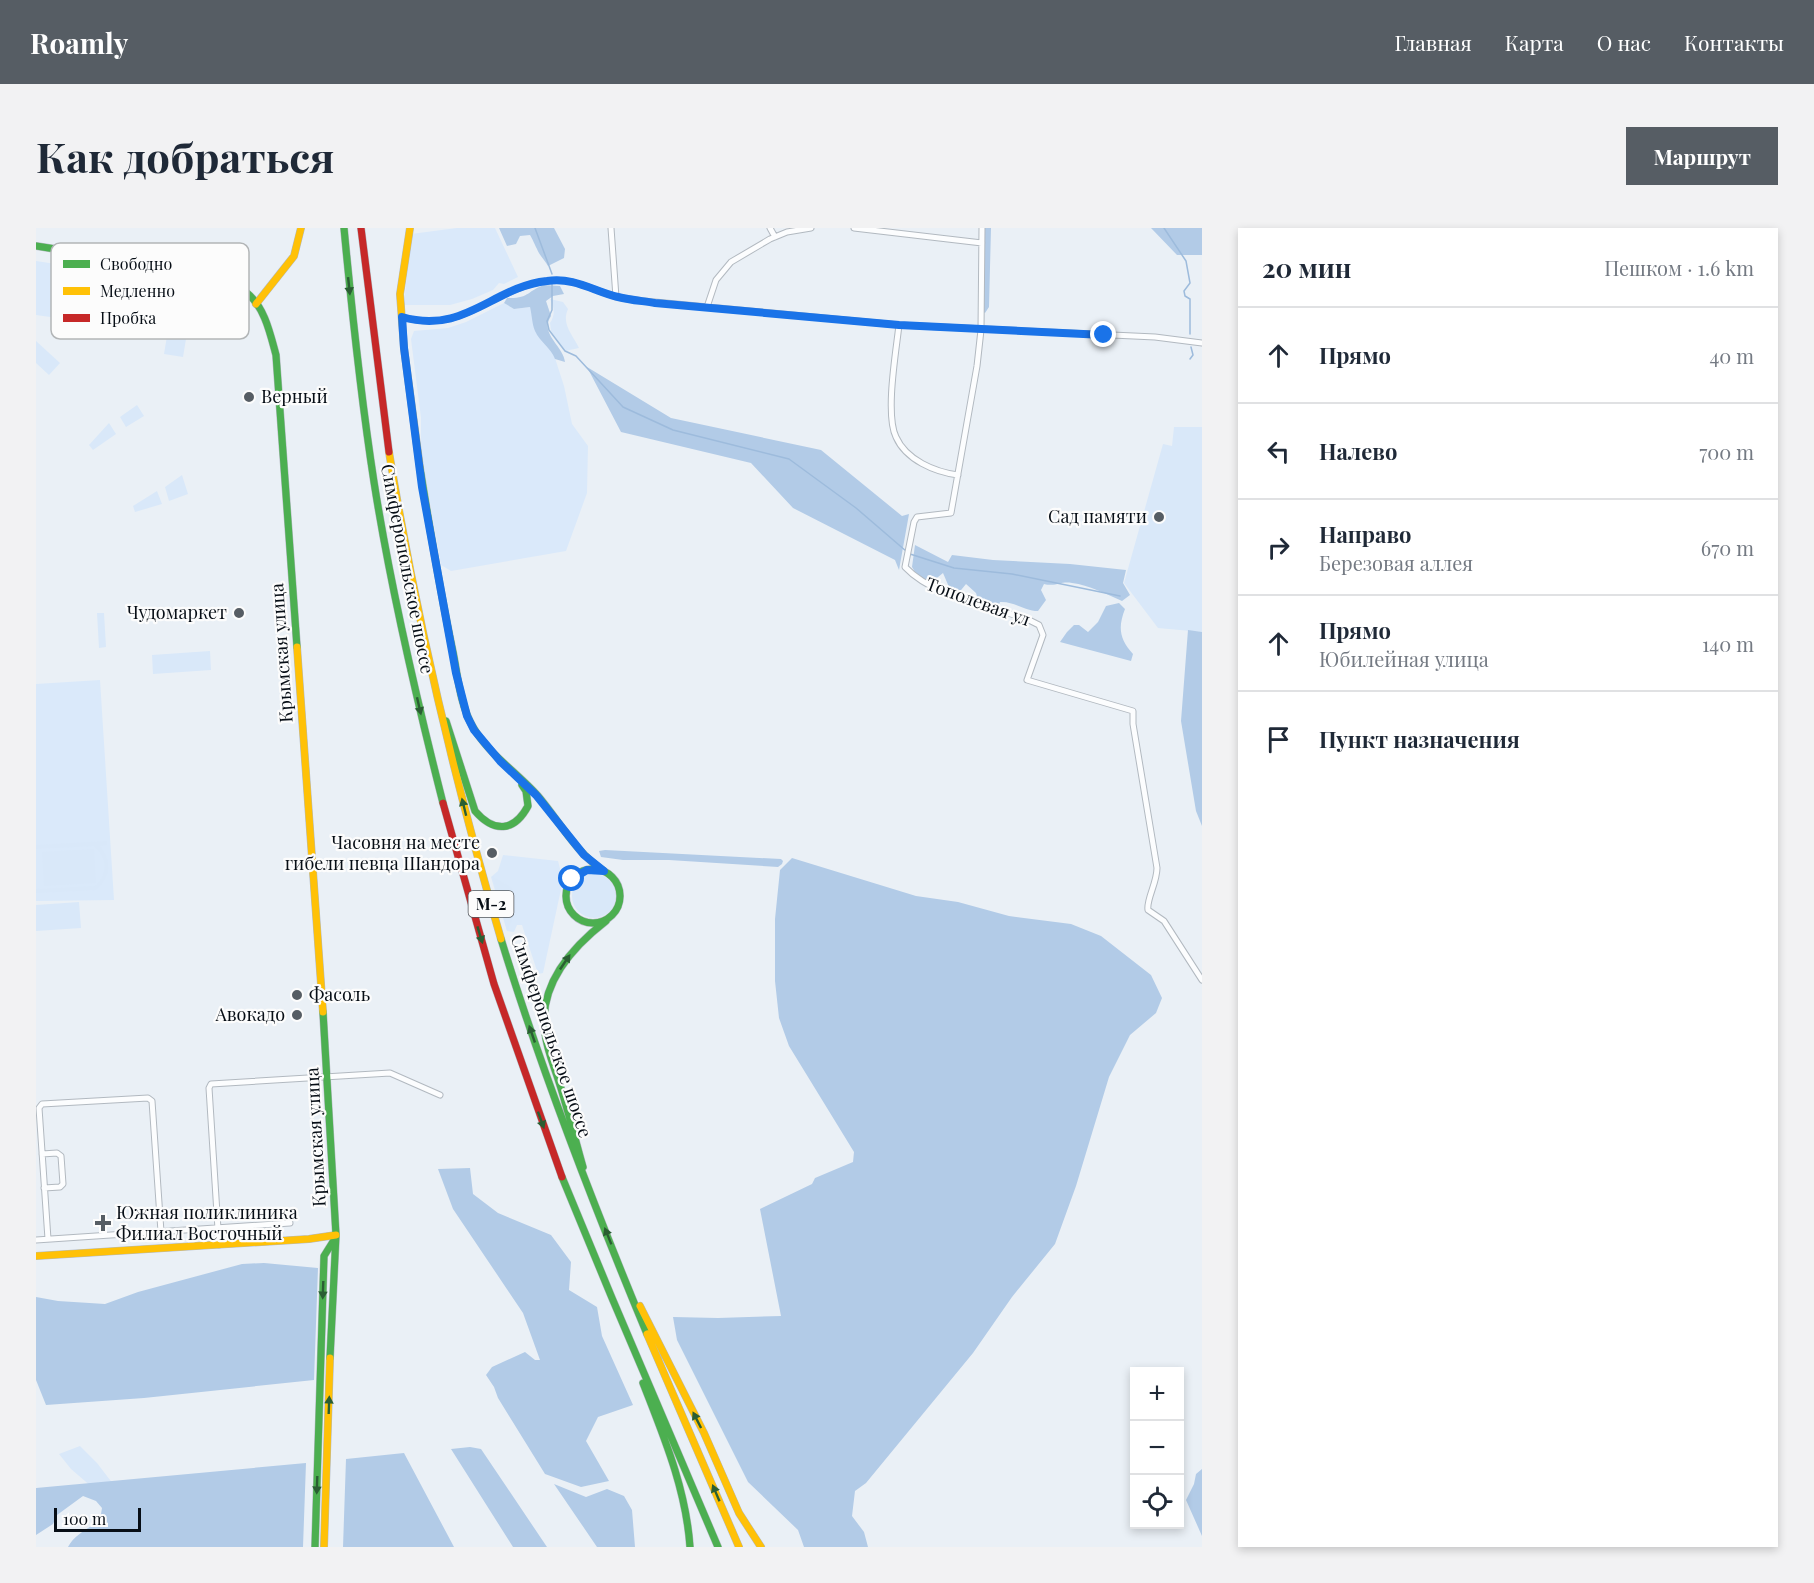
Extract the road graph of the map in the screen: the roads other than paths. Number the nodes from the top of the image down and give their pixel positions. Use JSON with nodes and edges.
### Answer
{"nodes":[{"id":1,"x":302,"y":228,"type":"edge"},
{"id":2,"x":344,"y":228,"type":"edge"},
{"id":3,"x":362,"y":228,"type":"edge"},
{"id":4,"x":410,"y":228,"type":"edge"},
{"id":5,"x":611,"y":228,"type":"edge"},
{"id":6,"x":770,"y":228,"type":"edge"},
{"id":7,"x":811,"y":228,"type":"edge"},
{"id":8,"x":854,"y":228,"type":"edge"},
{"id":9,"x":982,"y":228,"type":"edge"},
{"id":10,"x":775,"y":237,"type":"junction"},
{"id":11,"x":982,"y":243,"type":"junction"},
{"id":12,"x":36,"y":246,"type":"edge"},
{"id":13,"x":51,"y":248,"type":"edge"},
{"id":14,"x":249,"y":296,"type":"edge"},
{"id":15,"x":616,"y":297,"type":"junction"},
{"id":16,"x":256,"y":304,"type":"junction"},
{"id":17,"x":707,"y":307,"type":"junction"},
{"id":18,"x":402,"y":317,"type":"junction"},
{"id":19,"x":899,"y":325,"type":"junction"},
{"id":20,"x":981,"y":330,"type":"junction"},
{"id":21,"x":1202,"y":343,"type":"edge"},
{"id":22,"x":958,"y":475,"type":"junction"},
{"id":23,"x":434,"y":689,"type":"junction"},
{"id":24,"x":513,"y":773,"type":"junction"},
{"id":25,"x":604,"y":871,"type":"junction"},
{"id":26,"x":606,"y":921,"type":"junction"},
{"id":27,"x":1202,"y":980,"type":"edge"},
{"id":28,"x":328,"y":1075,"type":"junction"},
{"id":29,"x":440,"y":1095,"type":"dead end"},
{"id":30,"x":42,"y":1154,"type":"junction"},
{"id":31,"x":44,"y":1188,"type":"junction"},
{"id":32,"x":592,"y":1198,"type":"junction"},
{"id":33,"x":290,"y":1223,"type":"dead end"},
{"id":34,"x":218,"y":1228,"type":"junction"},
{"id":35,"x":161,"y":1232,"type":"junction"},
{"id":36,"x":336,"y":1235,"type":"junction"},
{"id":37,"x":48,"y":1239,"type":"junction"},
{"id":38,"x":36,"y":1240,"type":"edge"},
{"id":39,"x":219,"y":1245,"type":"junction"},
{"id":40,"x":36,"y":1256,"type":"edge"},
{"id":41,"x":622,"y":1270,"type":"junction"},
{"id":42,"x":602,"y":1274,"type":"junction"},
{"id":43,"x":315,"y":1547,"type":"edge"},
{"id":44,"x":324,"y":1547,"type":"edge"},
{"id":45,"x":690,"y":1547,"type":"edge"},
{"id":46,"x":718,"y":1547,"type":"edge"},
{"id":47,"x":739,"y":1547,"type":"edge"},
{"id":48,"x":761,"y":1547,"type":"edge"}],
"edges":[{"from":1,"to":16,"type":"main road"},
{"from":2,"to":42,"type":"main road","name":"Симферопольское шоссе","number":"М-2","one_way":true},
{"from":3,"to":23,"type":"main road","name":"Симферопольское шоссе","number":"М-2"},
{"from":4,"to":18,"type":"main road"},
{"from":5,"to":15,"type":"street"},
{"from":6,"to":10,"type":"street"},
{"from":7,"to":10,"type":"street"},
{"from":8,"to":11,"type":"street"},
{"from":9,"to":11,"type":"street","name":"Тополевая ул"},
{"from":10,"to":17,"type":"street"},
{"from":11,"to":20,"type":"street","name":"Тополевая ул"},
{"from":12,"to":13,"type":"main road","name":"Крымская улица"},
{"from":14,"to":16,"type":"main road","name":"Крымская улица"},
{"from":15,"to":17,"type":"street"},
{"from":15,"to":18,"type":"street"},
{"from":16,"to":28,"type":"main road","name":"Крымская улица"},
{"from":17,"to":19,"type":"street"},
{"from":18,"to":24,"type":"main road"},
{"from":19,"to":20,"type":"street"},
{"from":19,"to":22,"type":"street"},
{"from":20,"to":21,"type":"street"},
{"from":20,"to":22,"type":"street","name":"Тополевая ул"},
{"from":22,"to":27,"type":"street","name":"Тополевая ул"},
{"from":23,"to":24,"type":"main road"},
{"from":32,"to":23,"type":"main road","name":"Симферопольское шоссе","number":"М-2","one_way":true},
{"from":24,"to":25,"type":"main road"},
{"from":25,"to":26,"type":"main road"},
{"from":25,"to":26,"type":"main road"},
{"from":32,"to":26,"type":"main road","one_way":true},
{"from":28,"to":29,"type":"street"},
{"from":28,"to":34,"type":"street"},
{"from":28,"to":36,"type":"main road","name":"Крымская улица"},
{"from":30,"to":31,"type":"street"},
{"from":30,"to":31,"type":"street"},
{"from":30,"to":35,"type":"street"},
{"from":31,"to":37,"type":"street"},
{"from":41,"to":32,"type":"main road","name":"Симферопольское шоссе","number":"М-2","one_way":true},
{"from":33,"to":34,"type":"street"},
{"from":34,"to":35,"type":"street"},
{"from":34,"to":39,"type":"street"},
{"from":35,"to":37,"type":"street"},
{"from":36,"to":39,"type":"main road"},
{"from":36,"to":43,"type":"main road","one_way":true},
{"from":44,"to":36,"type":"main road","name":"Крымская улица","one_way":true},
{"from":37,"to":38,"type":"street"},
{"from":39,"to":40,"type":"main road"},
{"from":47,"to":41,"type":"main road","name":"Симферопольское шоссе","number":"М-2","one_way":true},
{"from":48,"to":41,"type":"main road","one_way":true},
{"from":42,"to":45,"type":"main road"},
{"from":42,"to":46,"type":"main road","name":"Симферопольское шоссе","number":"М-2"}]}
